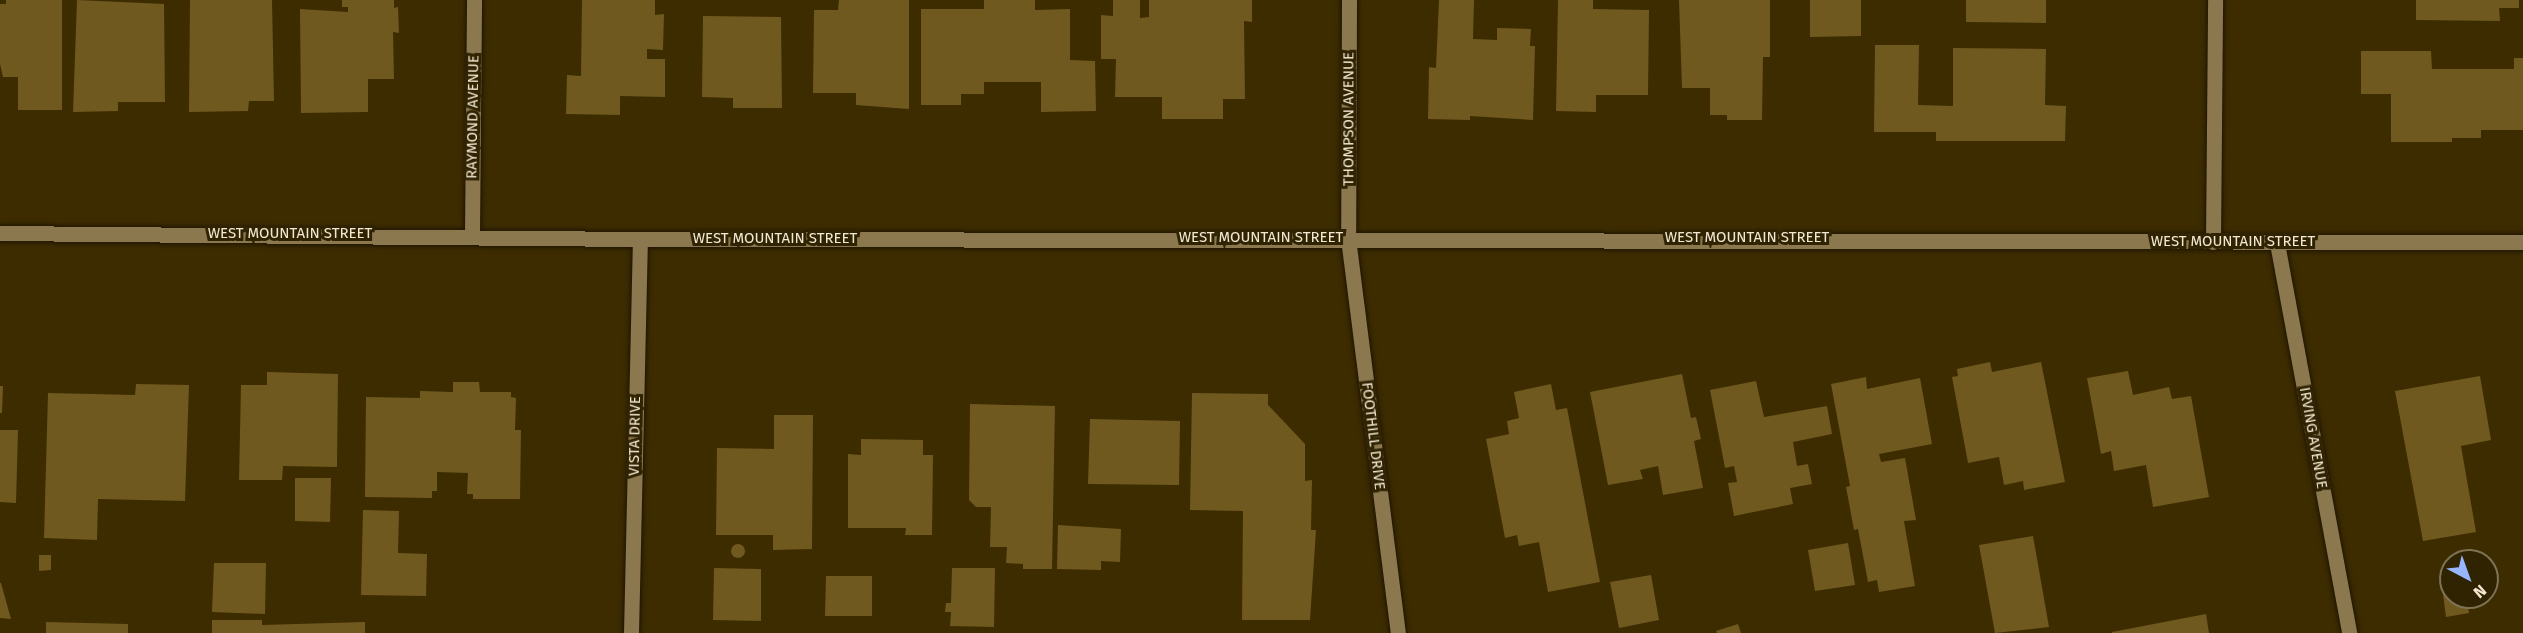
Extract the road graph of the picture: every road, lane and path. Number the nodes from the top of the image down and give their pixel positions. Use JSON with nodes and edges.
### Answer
{"nodes":[{"id":1,"x":474,"y":0,"type":"edge"},
{"id":2,"x":1349,"y":0,"type":"edge"},
{"id":3,"x":2215,"y":0,"type":"edge"},
{"id":4,"x":0,"y":233,"type":"edge"},
{"id":5,"x":472,"y":234,"type":"junction"},
{"id":6,"x":1348,"y":238,"type":"junction"},
{"id":7,"x":640,"y":239,"type":"junction"},
{"id":8,"x":2213,"y":242,"type":"junction"},
{"id":9,"x":2523,"y":242,"type":"edge"},
{"id":10,"x":2277,"y":243,"type":"junction"},
{"id":11,"x":631,"y":633,"type":"edge"},
{"id":12,"x":1398,"y":633,"type":"edge"},
{"id":13,"x":2349,"y":633,"type":"edge"}],
"edges":[{"from":1,"to":5,"type":"street","name":"RAYMOND AVENUE"},
{"from":2,"to":6,"type":"street","name":"THOMPSON AVENUE"},
{"from":3,"to":8,"type":"street"},
{"from":4,"to":5,"type":"street","name":"WEST MOUNTAIN STREET"},
{"from":5,"to":7,"type":"street","name":"WEST MOUNTAIN STREET"},
{"from":6,"to":7,"type":"street","name":"WEST MOUNTAIN STREET"},
{"from":6,"to":8,"type":"street","name":"WEST MOUNTAIN STREET"},
{"from":6,"to":12,"type":"street","name":"FOOTHILL DRIVE"},
{"from":7,"to":11,"type":"street","name":"VISTA DRIVE"},
{"from":8,"to":10,"type":"street","name":"WEST MOUNTAIN STREET"},
{"from":9,"to":10,"type":"street","name":"WEST MOUNTAIN STREET"},
{"from":10,"to":13,"type":"street","name":"IRVING AVENUE"}]}
